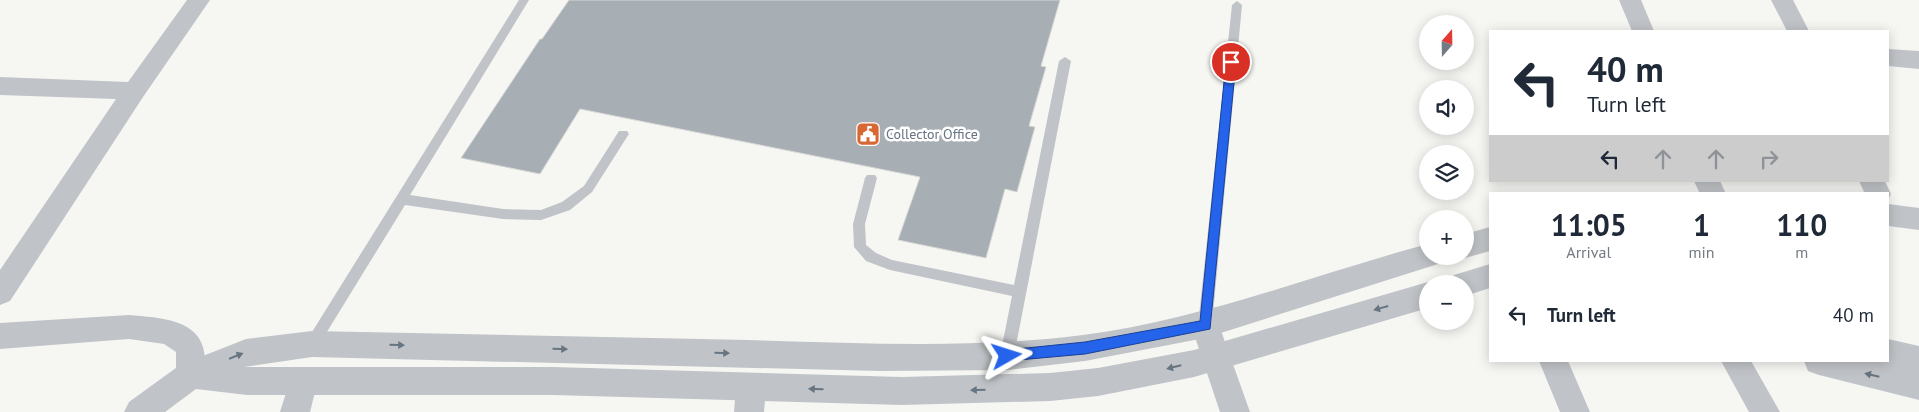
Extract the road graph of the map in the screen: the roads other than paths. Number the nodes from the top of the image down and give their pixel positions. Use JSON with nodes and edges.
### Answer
{"nodes":[{"id":1,"x":199,"y":0,"type":"edge"},
{"id":2,"x":524,"y":0,"type":"edge"},
{"id":3,"x":1630,"y":0,"type":"edge"},
{"id":4,"x":1782,"y":0,"type":"edge"},
{"id":5,"x":1236,"y":5,"type":"dead end"},
{"id":6,"x":1643,"y":30,"type":"edge"},
{"id":7,"x":1797,"y":30,"type":"edge"},
{"id":8,"x":1889,"y":58,"type":"edge"},
{"id":9,"x":1065,"y":60,"type":"dead end"},
{"id":10,"x":1919,"y":60,"type":"edge"},
{"id":11,"x":0,"y":86,"type":"edge"},
{"id":12,"x":134,"y":91,"type":"junction"},
{"id":13,"x":623,"y":134,"type":"dead end"},
{"id":14,"x":871,"y":178,"type":"dead end"},
{"id":15,"x":401,"y":199,"type":"junction"},
{"id":16,"x":1889,"y":210,"type":"edge"},
{"id":17,"x":1919,"y":219,"type":"edge"},
{"id":18,"x":1489,"y":239,"type":"edge"},
{"id":19,"x":1474,"y":243,"type":"edge"},
{"id":20,"x":1419,"y":258,"type":"edge"},
{"id":21,"x":1489,"y":276,"type":"edge"},
{"id":22,"x":1474,"y":281,"type":"edge"},
{"id":23,"x":1020,"y":292,"type":"junction"},
{"id":24,"x":0,"y":293,"type":"edge"},
{"id":25,"x":1419,"y":297,"type":"edge"},
{"id":26,"x":1205,"y":325,"type":"junction"},
{"id":27,"x":0,"y":336,"type":"edge"},
{"id":28,"x":312,"y":344,"type":"junction"},
{"id":29,"x":1889,"y":352,"type":"edge"},
{"id":30,"x":1007,"y":356,"type":"junction"},
{"id":31,"x":1217,"y":357,"type":"junction"},
{"id":32,"x":1919,"y":360,"type":"edge"},
{"id":33,"x":1552,"y":362,"type":"edge"},
{"id":34,"x":1736,"y":362,"type":"edge"},
{"id":35,"x":1823,"y":362,"type":"edge"},
{"id":36,"x":191,"y":375,"type":"junction"},
{"id":37,"x":303,"y":380,"type":"junction"},
{"id":38,"x":1919,"y":386,"type":"edge"},
{"id":39,"x":750,"y":399,"type":"edge"},
{"id":40,"x":140,"y":412,"type":"edge"},
{"id":41,"x":294,"y":412,"type":"edge"},
{"id":42,"x":1235,"y":412,"type":"edge"},
{"id":43,"x":1575,"y":412,"type":"edge"},
{"id":44,"x":1765,"y":412,"type":"edge"}],
"edges":[{"from":1,"to":12,"type":"street"},
{"from":2,"to":15,"type":"lane"},
{"from":3,"to":6,"type":"street"},
{"from":4,"to":7,"type":"street"},
{"from":5,"to":26,"type":"lane"},
{"from":8,"to":10,"type":"street"},
{"from":9,"to":23,"type":"lane"},
{"from":11,"to":12,"type":"street"},
{"from":12,"to":24,"type":"street"},
{"from":13,"to":15,"type":"lane"},
{"from":14,"to":23,"type":"lane"},
{"from":15,"to":28,"type":"lane"},
{"from":16,"to":17,"type":"street"},
{"from":18,"to":19,"type":"street"},
{"from":20,"to":26,"type":"street"},
{"from":21,"to":22,"type":"street"},
{"from":23,"to":30,"type":"lane"},
{"from":25,"to":31,"type":"street","one_way":true},
{"from":26,"to":30,"type":"street"},
{"from":26,"to":31,"type":"street"},
{"from":27,"to":36,"type":"street"},
{"from":28,"to":30,"type":"street","one_way":true},
{"from":36,"to":28,"type":"street","one_way":true},
{"from":29,"to":32,"type":"street"},
{"from":31,"to":39,"type":"street","one_way":true},
{"from":31,"to":42,"type":"street"},
{"from":33,"to":43,"type":"street"},
{"from":34,"to":44,"type":"street"},
{"from":38,"to":35,"type":"street","one_way":true},
{"from":36,"to":37,"type":"street"},
{"from":36,"to":40,"type":"street"},
{"from":37,"to":39,"type":"street"},
{"from":37,"to":41,"type":"street"}]}
